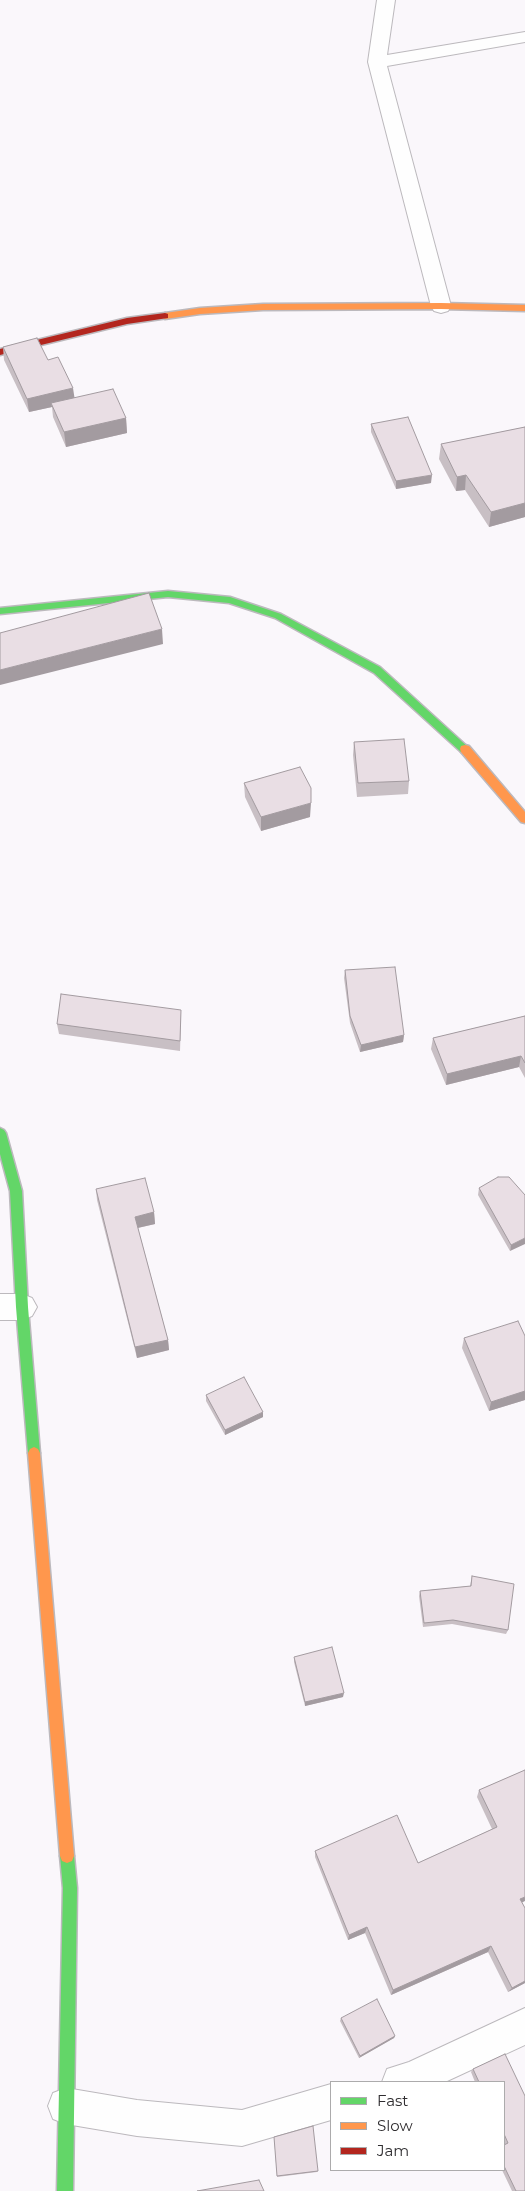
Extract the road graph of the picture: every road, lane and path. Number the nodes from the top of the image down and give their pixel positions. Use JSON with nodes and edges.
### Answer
{"nodes":[{"id":1,"x":386,"y":0,"type":"edge"},
{"id":2,"x":525,"y":37,"type":"edge"},
{"id":3,"x":377,"y":62,"type":"junction"},
{"id":4,"x":441,"y":306,"type":"junction"},
{"id":5,"x":525,"y":308,"type":"edge"},
{"id":6,"x":0,"y":352,"type":"edge"},
{"id":7,"x":0,"y":612,"type":"edge"},
{"id":8,"x":525,"y":819,"type":"edge"},
{"id":9,"x":0,"y":1133,"type":"edge"},
{"id":10,"x":11,"y":1307,"type":"edge"},
{"id":11,"x":525,"y":2026,"type":"edge"},
{"id":12,"x":404,"y":2081,"type":"edge"},
{"id":13,"x":330,"y":2102,"type":"edge"},
{"id":14,"x":66,"y":2106,"type":"junction"},
{"id":15,"x":65,"y":2191,"type":"edge"}],
"edges":[{"from":1,"to":3,"type":"street"},
{"from":2,"to":3,"type":"street"},
{"from":3,"to":4,"type":"street"},
{"from":4,"to":5,"type":"street"},
{"from":4,"to":6,"type":"street"},
{"from":7,"to":8,"type":"street"},
{"from":9,"to":10,"type":"street"},
{"from":10,"to":14,"type":"street"},
{"from":11,"to":12,"type":"street"},
{"from":13,"to":14,"type":"street"},
{"from":14,"to":15,"type":"street"}]}
